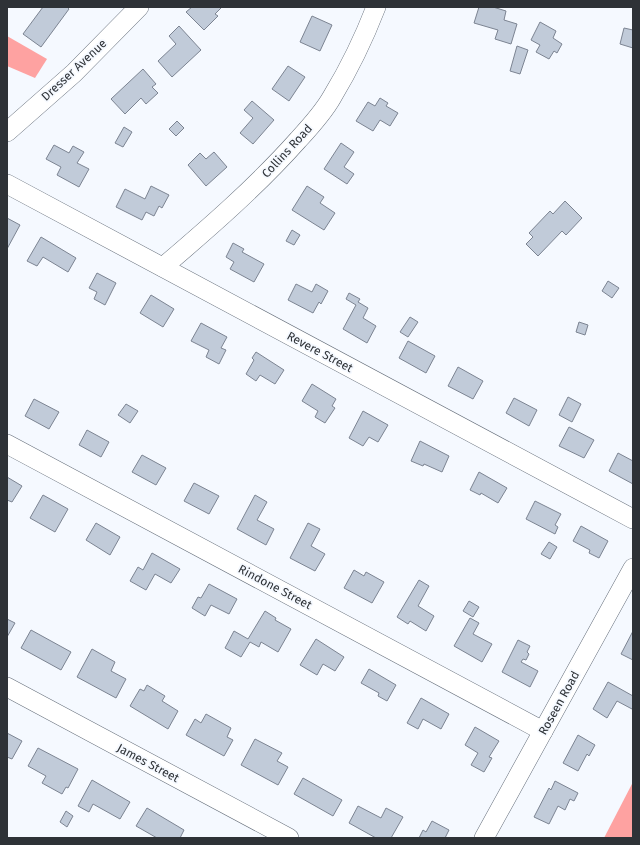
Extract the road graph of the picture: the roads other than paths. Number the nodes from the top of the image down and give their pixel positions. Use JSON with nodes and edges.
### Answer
{"nodes":[{"id":1,"x":139,"y":7,"type":"edge"},
{"id":2,"x":376,"y":7,"type":"edge"},
{"id":3,"x":7,"y":132,"type":"edge"},
{"id":4,"x":7,"y":184,"type":"edge"},
{"id":5,"x":163,"y":267,"type":"junction"},
{"id":6,"x":7,"y":444,"type":"edge"},
{"id":7,"x":633,"y":519,"type":"edge"},
{"id":8,"x":633,"y":568,"type":"edge"},
{"id":9,"x":7,"y":687,"type":"edge"},
{"id":10,"x":543,"y":731,"type":"junction"},
{"id":11,"x":289,"y":838,"type":"edge"},
{"id":12,"x":484,"y":838,"type":"edge"}],
"edges":[{"from":1,"to":3,"type":"street","name":"Dresser Avenue"},
{"from":2,"to":5,"type":"street","name":"Collins Road"},
{"from":4,"to":5,"type":"street","name":"Revere Street"},
{"from":5,"to":7,"type":"street","name":"Revere Street"},
{"from":6,"to":10,"type":"street","name":"Rindone Street"},
{"from":8,"to":10,"type":"street","name":"Roseen Road"},
{"from":9,"to":11,"type":"street","name":"James Street"},
{"from":10,"to":12,"type":"street","name":"Roseen Road"}]}
